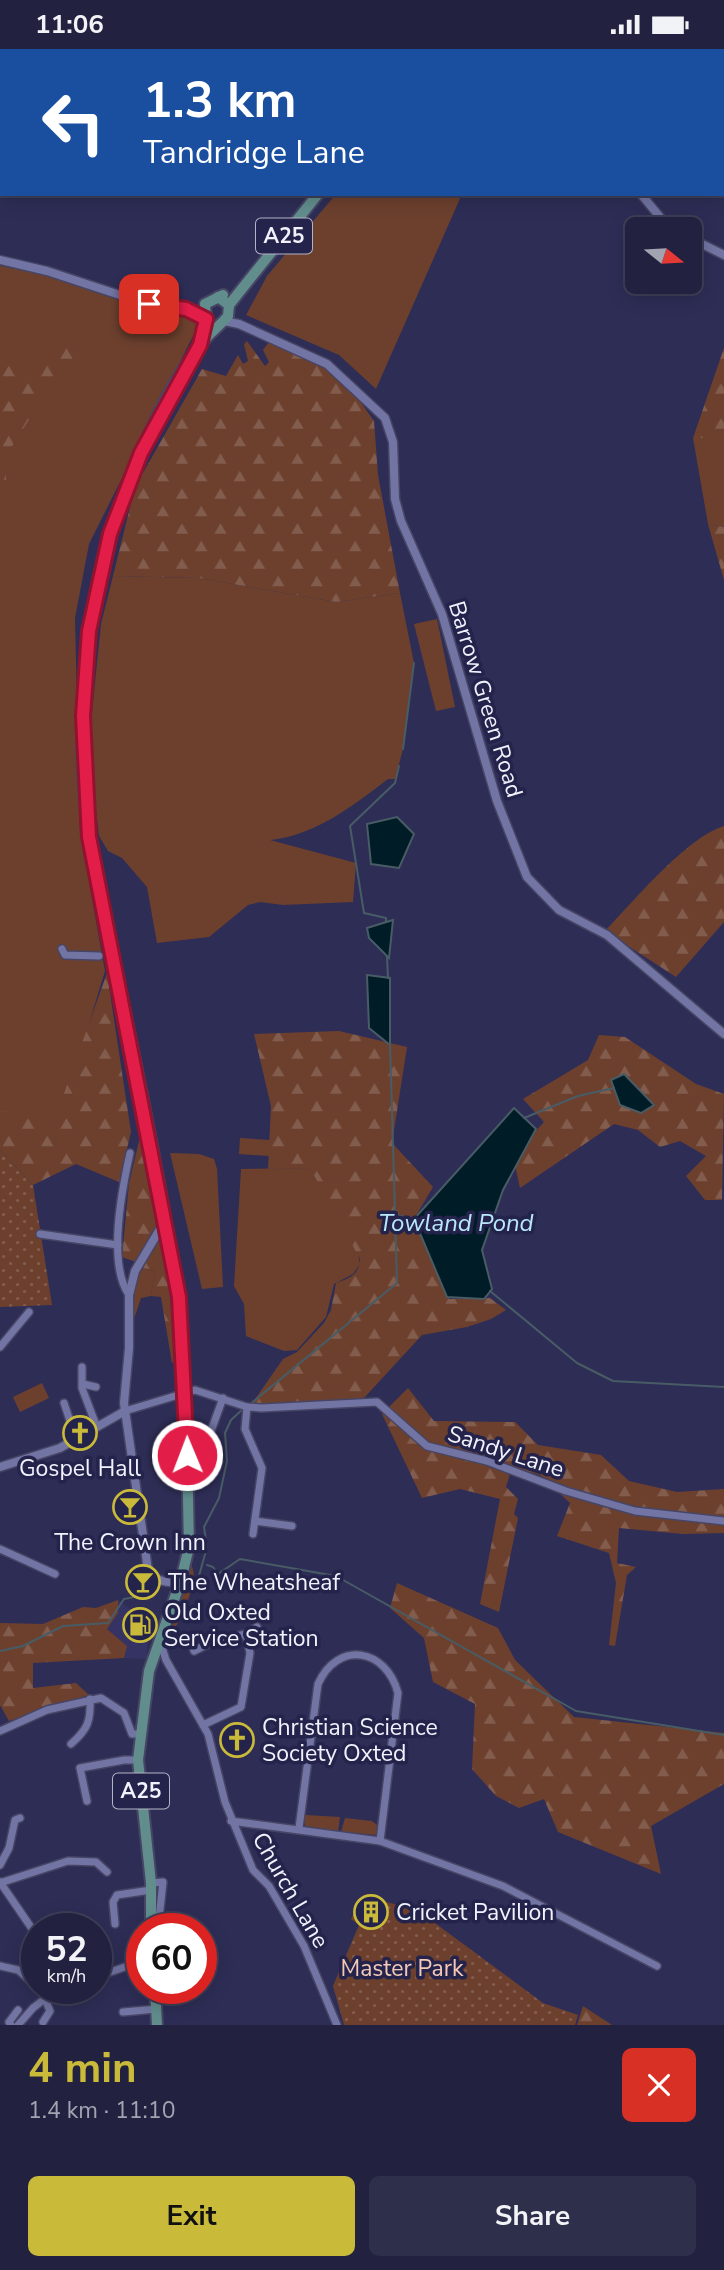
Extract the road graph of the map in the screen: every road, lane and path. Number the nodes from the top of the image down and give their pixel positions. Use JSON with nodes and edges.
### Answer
{"nodes":[{"id":1,"x":316,"y":196,"type":"edge"},
{"id":2,"x":643,"y":196,"type":"edge"},
{"id":3,"x":660,"y":217,"type":"edge"},
{"id":4,"x":702,"y":244,"type":"edge"},
{"id":5,"x":724,"y":255,"type":"edge"},
{"id":6,"x":0,"y":260,"type":"edge"},
{"id":7,"x":250,"y":278,"type":"junction"},
{"id":8,"x":218,"y":297,"type":"junction"},
{"id":9,"x":206,"y":313,"type":"junction"},
{"id":10,"x":226,"y":315,"type":"junction"},
{"id":11,"x":200,"y":345,"type":"junction"},
{"id":12,"x":62,"y":950,"type":"dead end"},
{"id":13,"x":99,"y":956,"type":"dead end"},
{"id":14,"x":724,"y":1034,"type":"edge"},
{"id":15,"x":130,"y":1153,"type":"dead end"},
{"id":16,"x":166,"y":1219,"type":"junction"},
{"id":17,"x":40,"y":1234,"type":"dead end"},
{"id":18,"x":118,"y":1245,"type":"junction"},
{"id":19,"x":120,"y":1263,"type":"junction"},
{"id":20,"x":135,"y":1271,"type":"junction"},
{"id":21,"x":128,"y":1295,"type":"junction"},
{"id":22,"x":29,"y":1312,"type":"dead end"},
{"id":23,"x":0,"y":1347,"type":"edge"},
{"id":24,"x":82,"y":1367,"type":"dead end"},
{"id":25,"x":83,"y":1384,"type":"junction"},
{"id":26,"x":96,"y":1387,"type":"dead end"},
{"id":27,"x":223,"y":1398,"type":"junction"},
{"id":28,"x":64,"y":1403,"type":"dead end"},
{"id":29,"x":245,"y":1406,"type":"junction"},
{"id":30,"x":125,"y":1411,"type":"junction"},
{"id":31,"x":96,"y":1425,"type":"junction"},
{"id":32,"x":76,"y":1439,"type":"junction"},
{"id":33,"x":211,"y":1452,"type":"dead end"},
{"id":34,"x":0,"y":1467,"type":"edge"},
{"id":35,"x":255,"y":1521,"type":"junction"},
{"id":36,"x":724,"y":1521,"type":"edge"},
{"id":37,"x":292,"y":1526,"type":"dead end"},
{"id":38,"x":253,"y":1534,"type":"dead end"},
{"id":39,"x":0,"y":1549,"type":"edge"},
{"id":40,"x":55,"y":1574,"type":"dead end"},
{"id":41,"x":153,"y":1577,"type":"junction"},
{"id":42,"x":181,"y":1580,"type":"junction"},
{"id":43,"x":167,"y":1582,"type":"junction"},
{"id":44,"x":151,"y":1593,"type":"dead end"},
{"id":45,"x":172,"y":1604,"type":"junction"},
{"id":46,"x":257,"y":1627,"type":"dead end"},
{"id":47,"x":246,"y":1634,"type":"junction"},
{"id":48,"x":159,"y":1637,"type":"junction"},
{"id":49,"x":154,"y":1654,"type":"junction"},
{"id":50,"x":204,"y":1657,"type":"dead end"},
{"id":51,"x":166,"y":1658,"type":"junction"},
{"id":52,"x":90,"y":1699,"type":"junction"},
{"id":53,"x":77,"y":1724,"type":"dead end"},
{"id":54,"x":203,"y":1725,"type":"junction"},
{"id":55,"x":0,"y":1731,"type":"edge"},
{"id":56,"x":140,"y":1734,"type":"junction"},
{"id":57,"x":81,"y":1736,"type":"junction"},
{"id":58,"x":71,"y":1744,"type":"dead end"},
{"id":59,"x":138,"y":1761,"type":"junction"},
{"id":60,"x":87,"y":1801,"type":"dead end"},
{"id":61,"x":15,"y":1818,"type":"dead end"},
{"id":62,"x":231,"y":1821,"type":"junction"},
{"id":63,"x":299,"y":1828,"type":"junction"},
{"id":64,"x":380,"y":1841,"type":"junction"},
{"id":65,"x":0,"y":1865,"type":"edge"},
{"id":66,"x":107,"y":1873,"type":"dead end"},
{"id":67,"x":0,"y":1882,"type":"edge"},
{"id":68,"x":151,"y":1886,"type":"junction"},
{"id":69,"x":21,"y":1913,"type":"edge"},
{"id":70,"x":151,"y":1913,"type":"edge"},
{"id":71,"x":160,"y":1913,"type":"edge"},
{"id":72,"x":115,"y":1924,"type":"dead end"},
{"id":73,"x":0,"y":1966,"type":"edge"},
{"id":74,"x":657,"y":1966,"type":"dead end"},
{"id":75,"x":21,"y":1973,"type":"edge"},
{"id":76,"x":40,"y":2004,"type":"edge"},
{"id":77,"x":48,"y":2004,"type":"edge"},
{"id":78,"x":156,"y":2004,"type":"edge"},
{"id":79,"x":18,"y":2010,"type":"dead end"},
{"id":80,"x":157,"y":2010,"type":"junction"},
{"id":81,"x":123,"y":2013,"type":"dead end"},
{"id":82,"x":43,"y":2022,"type":"dead end"},
{"id":83,"x":22,"y":2023,"type":"edge"},
{"id":84,"x":11,"y":2025,"type":"edge"},
{"id":85,"x":158,"y":2025,"type":"edge"},
{"id":86,"x":337,"y":2025,"type":"edge"}],
"edges":[{"from":1,"to":7,"type":"main road","number":"A25"},
{"from":2,"to":3,"type":"street"},
{"from":4,"to":5,"type":"street"},
{"from":6,"to":9,"type":"street"},
{"from":7,"to":8,"type":"main road","number":"A25"},
{"from":7,"to":10,"type":"main road","number":"A25"},
{"from":8,"to":9,"type":"main road"},
{"from":8,"to":10,"type":"main road"},
{"from":9,"to":10,"type":"main road"},
{"from":9,"to":11,"type":"main road","number":"A25"},
{"from":10,"to":11,"type":"main road","number":"A25"},
{"from":10,"to":14,"type":"street","name":"Barrow Green Road"},
{"from":11,"to":16,"type":"main road","number":"A25"},
{"from":12,"to":13,"type":"street"},
{"from":15,"to":18,"type":"street"},
{"from":16,"to":20,"type":"street"},
{"from":16,"to":42,"type":"main road","number":"A25"},
{"from":17,"to":18,"type":"street"},
{"from":18,"to":19,"type":"street"},
{"from":19,"to":20,"type":"street"},
{"from":19,"to":21,"type":"street"},
{"from":20,"to":21,"type":"street"},
{"from":21,"to":30,"type":"street"},
{"from":22,"to":23,"type":"street"},
{"from":24,"to":25,"type":"street"},
{"from":25,"to":26,"type":"street"},
{"from":25,"to":31,"type":"street"},
{"from":27,"to":29,"type":"street"},
{"from":27,"to":30,"type":"street"},
{"from":27,"to":33,"type":"street"},
{"from":28,"to":32,"type":"street"},
{"from":29,"to":35,"type":"street"},
{"from":29,"to":36,"type":"street","name":"Sandy Lane"},
{"from":30,"to":31,"type":"street"},
{"from":30,"to":41,"type":"street"},
{"from":31,"to":32,"type":"street"},
{"from":32,"to":34,"type":"street"},
{"from":35,"to":37,"type":"street"},
{"from":35,"to":38,"type":"street"},
{"from":39,"to":40,"type":"street"},
{"from":41,"to":43,"type":"street"},
{"from":41,"to":44,"type":"street"},
{"from":42,"to":43,"type":"street"},
{"from":42,"to":45,"type":"main road","number":"A25"},
{"from":43,"to":45,"type":"street"},
{"from":45,"to":48,"type":"main road","number":"A25"},
{"from":46,"to":47,"type":"street"},
{"from":47,"to":50,"type":"street"},
{"from":47,"to":54,"type":"street"},
{"from":48,"to":49,"type":"main road","number":"A25"},
{"from":48,"to":51,"type":"street","name":"Church Lane"},
{"from":49,"to":51,"type":"street"},
{"from":49,"to":56,"type":"main road","number":"A25"},
{"from":51,"to":54,"type":"street","name":"Church Lane"},
{"from":52,"to":55,"type":"street"},
{"from":52,"to":56,"type":"street"},
{"from":52,"to":57,"type":"street"},
{"from":53,"to":57,"type":"street"},
{"from":54,"to":62,"type":"street","name":"Church Lane"},
{"from":56,"to":59,"type":"main road","number":"A25"},
{"from":57,"to":58,"type":"street"},
{"from":59,"to":60,"type":"street"},
{"from":59,"to":68,"type":"main road","number":"A25"},
{"from":61,"to":65,"type":"street"},
{"from":62,"to":63,"type":"street"},
{"from":62,"to":86,"type":"street","name":"Church Lane"},
{"from":63,"to":64,"type":"street"},
{"from":63,"to":64,"type":"street"},
{"from":64,"to":74,"type":"street"},
{"from":66,"to":67,"type":"street"},
{"from":67,"to":69,"type":"street"},
{"from":68,"to":70,"type":"main road","number":"A25"},
{"from":68,"to":71,"type":"street"},
{"from":68,"to":72,"type":"street"},
{"from":73,"to":75,"type":"street"},
{"from":76,"to":83,"type":"street"},
{"from":77,"to":82,"type":"street"},
{"from":78,"to":80,"type":"main road"},
{"from":79,"to":84,"type":"street"},
{"from":80,"to":81,"type":"street"},
{"from":80,"to":85,"type":"main road"}]}
